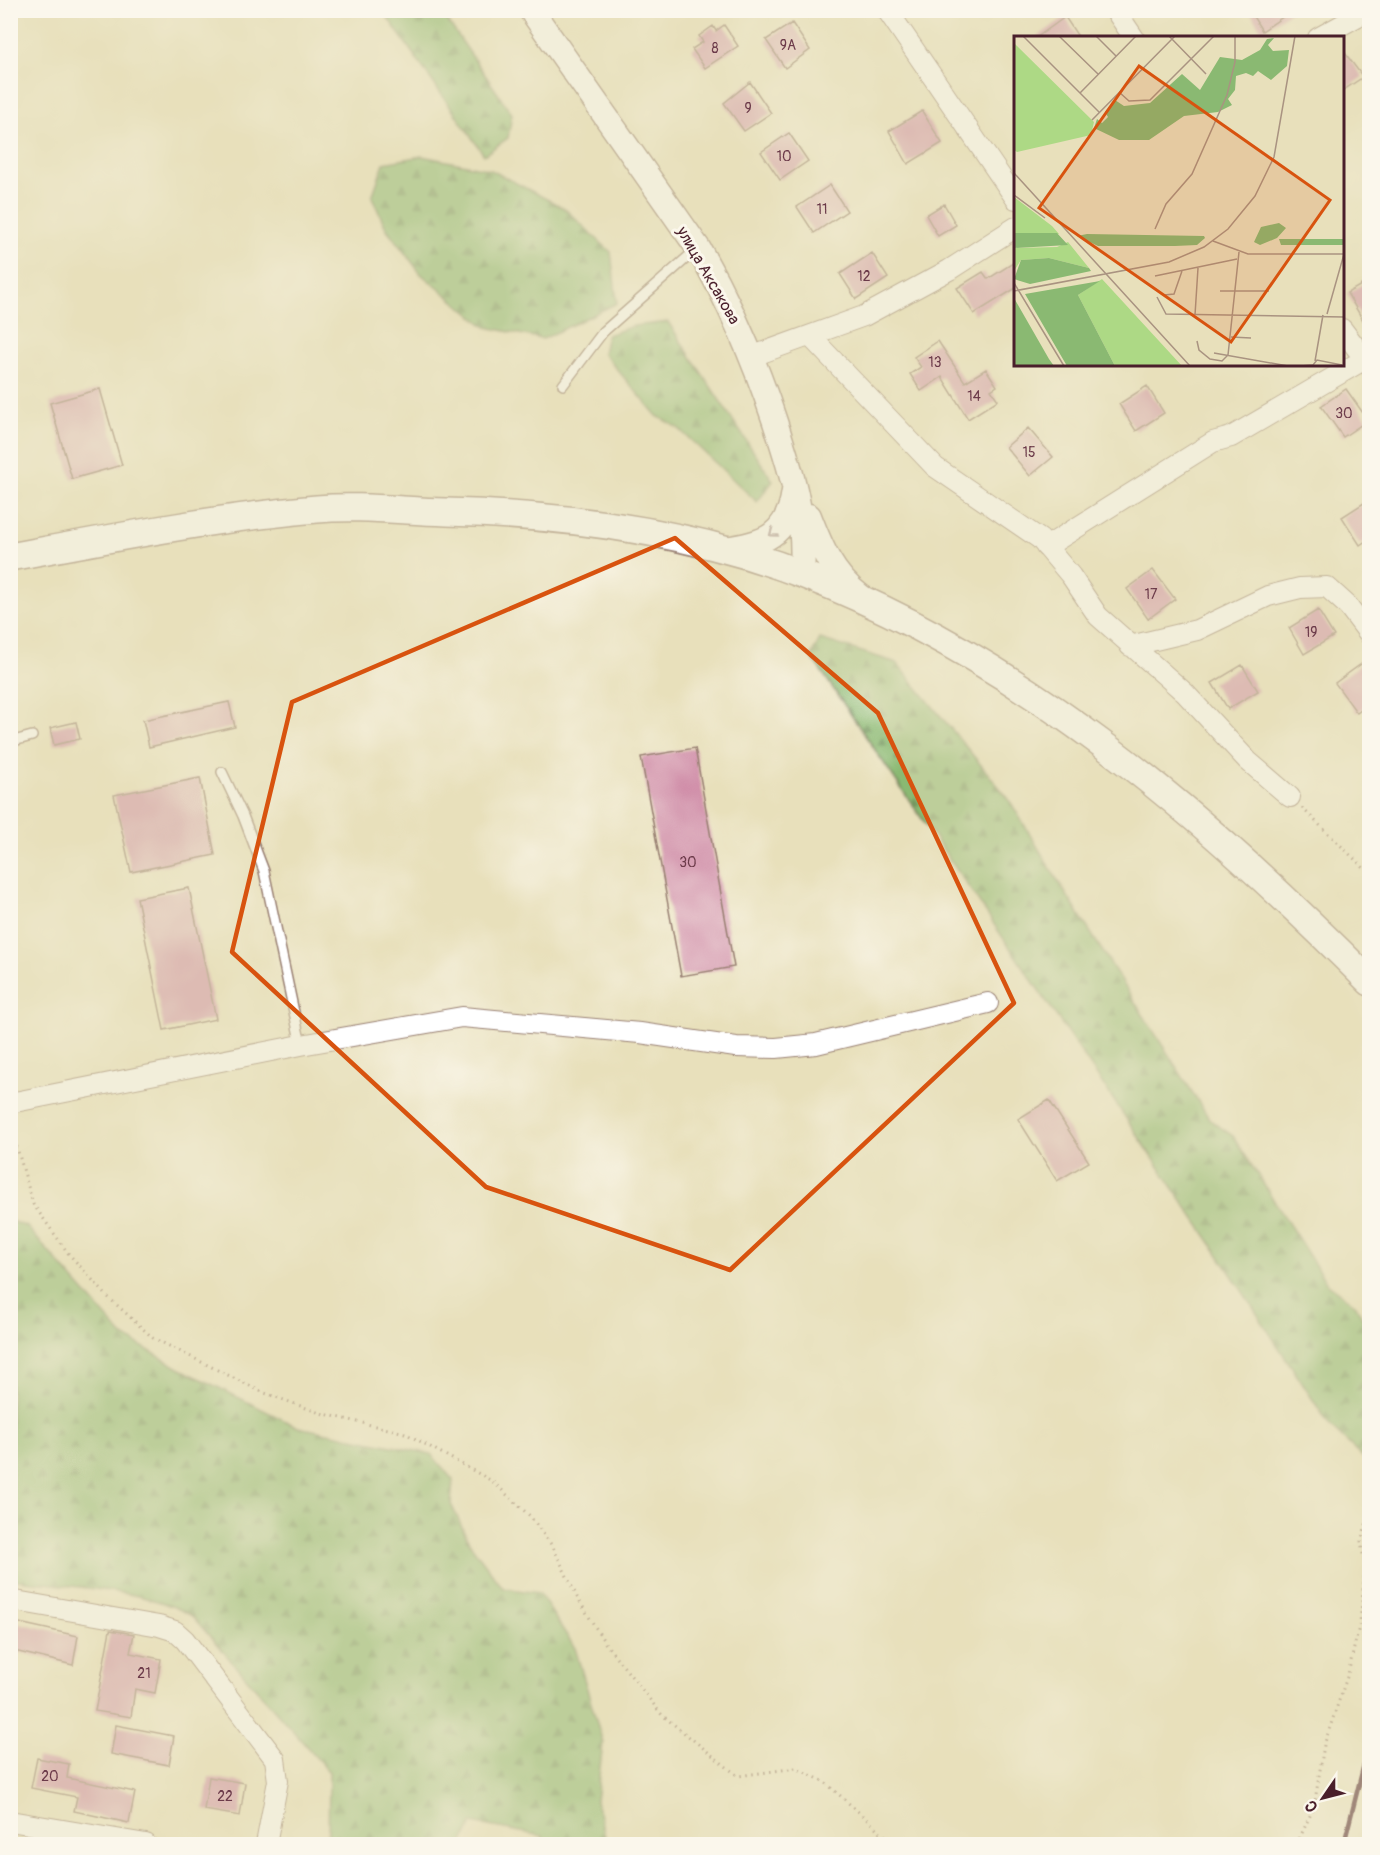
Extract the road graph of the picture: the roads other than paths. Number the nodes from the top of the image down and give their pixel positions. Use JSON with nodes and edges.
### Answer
{"nodes":[{"id":1,"x":531,"y":10,"type":"edge"},
{"id":2,"x":887,"y":10,"type":"edge"},
{"id":3,"x":1115,"y":10,"type":"edge"},
{"id":4,"x":1369,"y":10,"type":"edge"},
{"id":5,"x":1343,"y":16,"type":"edge"},
{"id":6,"x":1133,"y":36,"type":"edge"},
{"id":7,"x":1320,"y":36,"type":"edge"},
{"id":8,"x":1014,"y":196,"type":"edge"},
{"id":9,"x":1014,"y":228,"type":"edge"},
{"id":10,"x":698,"y":249,"type":"junction"},
{"id":11,"x":1344,"y":332,"type":"edge"},
{"id":12,"x":810,"y":336,"type":"junction"},
{"id":13,"x":753,"y":356,"type":"junction"},
{"id":14,"x":1367,"y":362,"type":"edge"},
{"id":15,"x":563,"y":384,"type":"dead end"},
{"id":16,"x":795,"y":483,"type":"junction"},
{"id":17,"x":1046,"y":547,"type":"junction"},
{"id":18,"x":719,"y":549,"type":"junction"},
{"id":19,"x":10,"y":557,"type":"edge"},
{"id":20,"x":802,"y":574,"type":"junction"},
{"id":21,"x":879,"y":609,"type":"junction"},
{"id":22,"x":1370,"y":635,"type":"edge"},
{"id":23,"x":1130,"y":646,"type":"junction"},
{"id":24,"x":32,"y":736,"type":"dead end"},
{"id":25,"x":10,"y":742,"type":"edge"},
{"id":26,"x":222,"y":772,"type":"dead end"},
{"id":27,"x":1290,"y":796,"type":"road end"},
{"id":28,"x":1370,"y":982,"type":"edge"},
{"id":29,"x":988,"y":1003,"type":"dead end"},
{"id":30,"x":301,"y":1045,"type":"junction"},
{"id":31,"x":10,"y":1103,"type":"edge"},
{"id":32,"x":10,"y":1600,"type":"edge"},
{"id":33,"x":10,"y":1821,"type":"edge"},
{"id":34,"x":146,"y":1845,"type":"edge"},
{"id":35,"x":266,"y":1845,"type":"edge"}],
"edges":[{"from":1,"to":10,"type":"street","name":"улица Аксакова"},
{"from":2,"to":8,"type":"street"},
{"from":3,"to":6,"type":"street"},
{"from":4,"to":5,"type":"street"},
{"from":5,"to":7,"type":"street"},
{"from":9,"to":12,"type":"street"},
{"from":10,"to":13,"type":"street","name":"улица Аксакова"},
{"from":10,"to":15,"type":"lane"},
{"from":11,"to":14,"type":"street"},
{"from":12,"to":13,"type":"street"},
{"from":12,"to":17,"type":"street"},
{"from":13,"to":16,"type":"street","name":"улица Аксакова"},
{"from":14,"to":17,"type":"street"},
{"from":16,"to":18,"type":"street","one_way":true},
{"from":16,"to":20,"type":"street","name":"улица Аксакова"},
{"from":16,"to":21,"type":"street"},
{"from":17,"to":23,"type":"street"},
{"from":18,"to":19,"type":"main road"},
{"from":18,"to":20,"type":"main road"},
{"from":20,"to":21,"type":"main road"},
{"from":21,"to":28,"type":"main road"},
{"from":22,"to":23,"type":"street"},
{"from":23,"to":27,"type":"street"},
{"from":24,"to":25,"type":"lane"},
{"from":26,"to":30,"type":"lane"},
{"from":29,"to":30,"type":"street"},
{"from":30,"to":31,"type":"street"},
{"from":32,"to":35,"type":"street"},
{"from":33,"to":34,"type":"street"}]}
